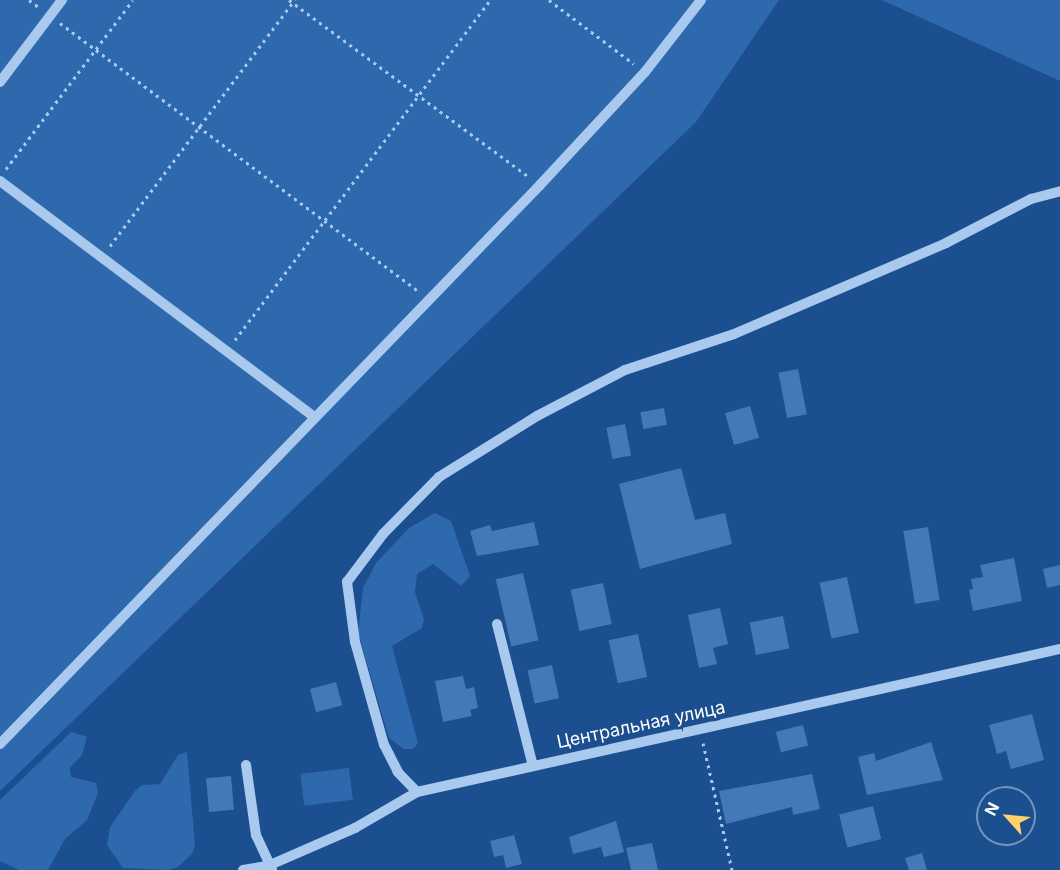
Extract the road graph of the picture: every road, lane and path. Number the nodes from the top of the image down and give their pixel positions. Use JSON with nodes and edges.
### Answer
{"nodes":[{"id":1,"x":62,"y":0,"type":"edge"},
{"id":2,"x":133,"y":0,"type":"edge"},
{"id":3,"x":490,"y":0,"type":"edge"},
{"id":4,"x":549,"y":0,"type":"edge"},
{"id":5,"x":701,"y":0,"type":"edge"},
{"id":6,"x":292,"y":1,"type":"edge"},
{"id":7,"x":50,"y":16,"type":"junction"},
{"id":8,"x":96,"y":50,"type":"junction"},
{"id":9,"x":645,"y":72,"type":"junction"},
{"id":10,"x":0,"y":82,"type":"edge"},
{"id":11,"x":418,"y":96,"type":"junction"},
{"id":12,"x":198,"y":128,"type":"junction"},
{"id":13,"x":0,"y":179,"type":"edge"},
{"id":14,"x":540,"y":185,"type":"junction"},
{"id":15,"x":1060,"y":190,"type":"edge"},
{"id":16,"x":324,"y":221,"type":"junction"},
{"id":17,"x":102,"y":257,"type":"junction"},
{"id":18,"x":427,"y":298,"type":"junction"},
{"id":19,"x":226,"y":351,"type":"junction"},
{"id":20,"x":313,"y":416,"type":"junction"},
{"id":21,"x":497,"y":624,"type":"dead end"},
{"id":22,"x":1060,"y":649,"type":"edge"},
{"id":23,"x":700,"y":729,"type":"junction"},
{"id":24,"x":0,"y":744,"type":"edge"},
{"id":25,"x":246,"y":765,"type":"dead end"},
{"id":26,"x":534,"y":766,"type":"junction"},
{"id":27,"x":417,"y":792,"type":"junction"},
{"id":28,"x":271,"y":867,"type":"edge"},
{"id":29,"x":243,"y":870,"type":"edge"},
{"id":30,"x":732,"y":870,"type":"edge"}],
"edges":[{"from":1,"to":7,"type":"street"},
{"from":2,"to":8,"type":"path"},
{"from":3,"to":11,"type":"path"},
{"from":4,"to":9,"type":"path"},
{"from":5,"to":9,"type":"street"},
{"from":6,"to":11,"type":"path"},
{"from":6,"to":12,"type":"path"},
{"from":7,"to":8,"type":"path"},
{"from":7,"to":10,"type":"street"},
{"from":8,"to":12,"type":"path"},
{"from":8,"to":13,"type":"path"},
{"from":9,"to":14,"type":"street"},
{"from":11,"to":14,"type":"path"},
{"from":11,"to":16,"type":"path"},
{"from":12,"to":16,"type":"path"},
{"from":12,"to":17,"type":"path"},
{"from":13,"to":17,"type":"street"},
{"from":14,"to":18,"type":"street"},
{"from":15,"to":27,"type":"street"},
{"from":16,"to":18,"type":"path"},
{"from":16,"to":19,"type":"path"},
{"from":17,"to":19,"type":"street"},
{"from":18,"to":20,"type":"street"},
{"from":19,"to":20,"type":"street"},
{"from":20,"to":24,"type":"street"},
{"from":21,"to":26,"type":"street"},
{"from":22,"to":23,"type":"street","name":"Центральная улица"},
{"from":23,"to":26,"type":"street","name":"Центральная улица"},
{"from":23,"to":30,"type":"path"},
{"from":25,"to":28,"type":"street"},
{"from":26,"to":27,"type":"street","name":"Центральная улица"},
{"from":27,"to":28,"type":"street","name":"Центральная улица"},
{"from":28,"to":29,"type":"street","name":"Центральная улица"}]}
